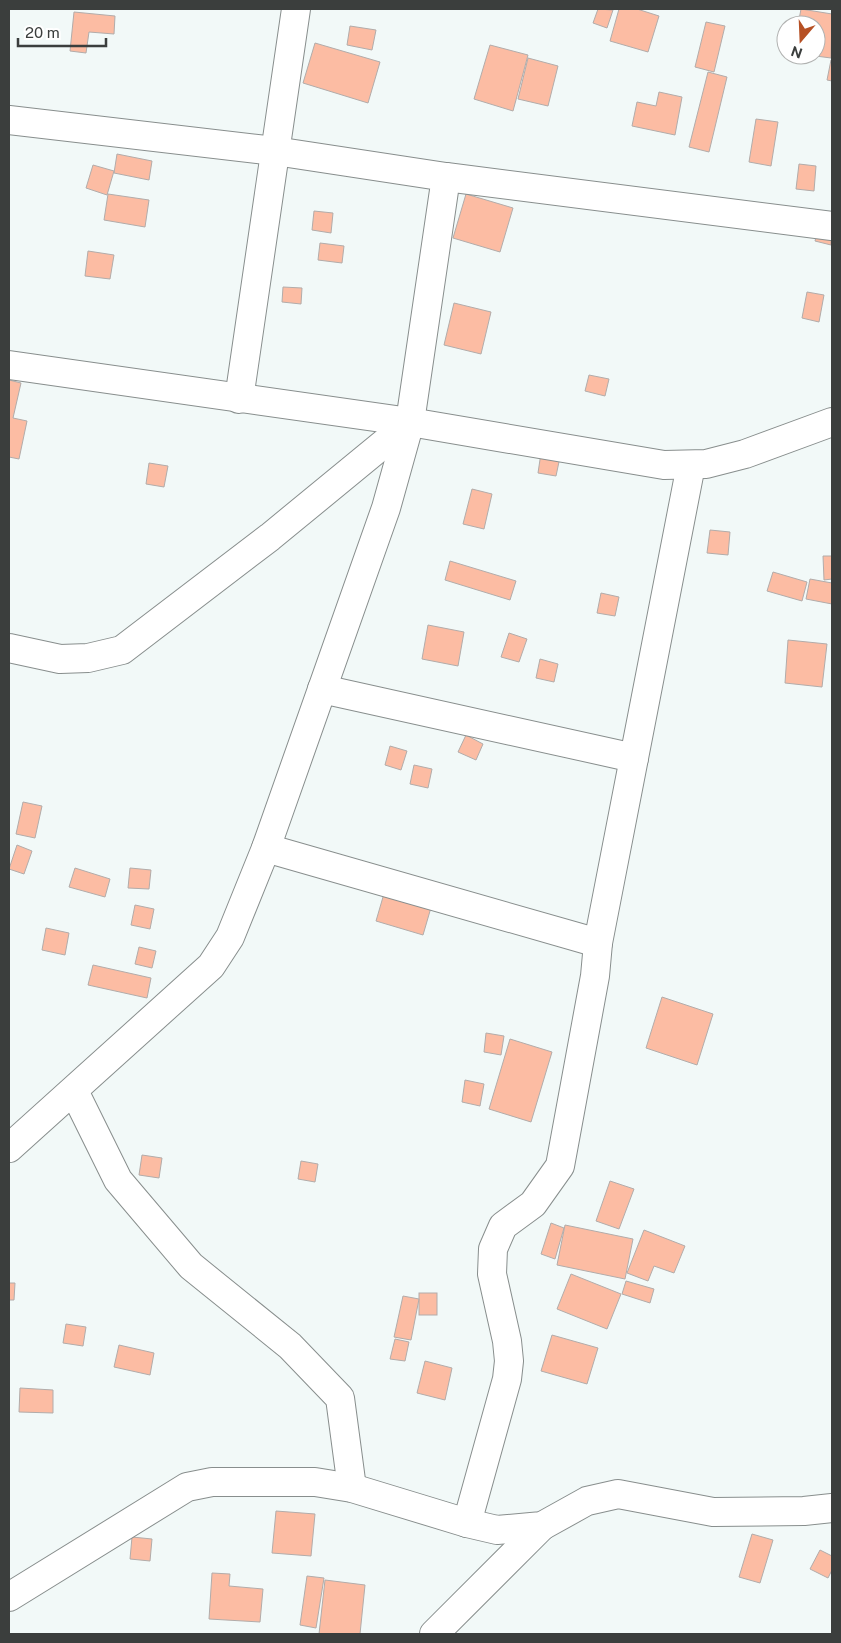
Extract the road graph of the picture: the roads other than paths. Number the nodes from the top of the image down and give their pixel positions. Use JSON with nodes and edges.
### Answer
{"nodes":[{"id":1,"x":296,"y":9,"type":"edge"},
{"id":2,"x":9,"y":120,"type":"edge"},
{"id":3,"x":275,"y":151,"type":"junction"},
{"id":4,"x":446,"y":177,"type":"junction"},
{"id":5,"x":832,"y":226,"type":"edge"},
{"id":6,"x":9,"y":365,"type":"edge"},
{"id":7,"x":239,"y":399,"type":"junction"},
{"id":8,"x":410,"y":422,"type":"junction"},
{"id":9,"x":832,"y":422,"type":"edge"},
{"id":10,"x":691,"y":464,"type":"junction"},
{"id":11,"x":9,"y":648,"type":"edge"},
{"id":12,"x":322,"y":689,"type":"junction"},
{"id":13,"x":634,"y":758,"type":"junction"},
{"id":14,"x":266,"y":848,"type":"junction"},
{"id":15,"x":598,"y":943,"type":"junction"},
{"id":16,"x":74,"y":1091,"type":"junction"},
{"id":17,"x":9,"y":1148,"type":"edge"},
{"id":18,"x":352,"y":1488,"type":"junction"},
{"id":19,"x":832,"y":1508,"type":"edge"},
{"id":20,"x":467,"y":1523,"type":"junction"},
{"id":21,"x":542,"y":1526,"type":"junction"},
{"id":22,"x":9,"y":1597,"type":"edge"},
{"id":23,"x":434,"y":1634,"type":"edge"}],
"edges":[{"from":1,"to":3,"type":"street"},
{"from":2,"to":3,"type":"street"},
{"from":3,"to":4,"type":"street"},
{"from":3,"to":7,"type":"street"},
{"from":4,"to":5,"type":"street"},
{"from":4,"to":8,"type":"street"},
{"from":6,"to":7,"type":"street"},
{"from":7,"to":8,"type":"street"},
{"from":8,"to":10,"type":"street"},
{"from":8,"to":11,"type":"street"},
{"from":8,"to":12,"type":"street"},
{"from":9,"to":10,"type":"street"},
{"from":10,"to":13,"type":"street"},
{"from":12,"to":13,"type":"street"},
{"from":12,"to":14,"type":"street"},
{"from":13,"to":15,"type":"street"},
{"from":14,"to":15,"type":"street"},
{"from":14,"to":16,"type":"street"},
{"from":15,"to":20,"type":"street"},
{"from":16,"to":17,"type":"street"},
{"from":16,"to":18,"type":"street"},
{"from":18,"to":20,"type":"street"},
{"from":18,"to":22,"type":"street"},
{"from":19,"to":21,"type":"street"},
{"from":20,"to":21,"type":"street"},
{"from":21,"to":23,"type":"street"}]}
